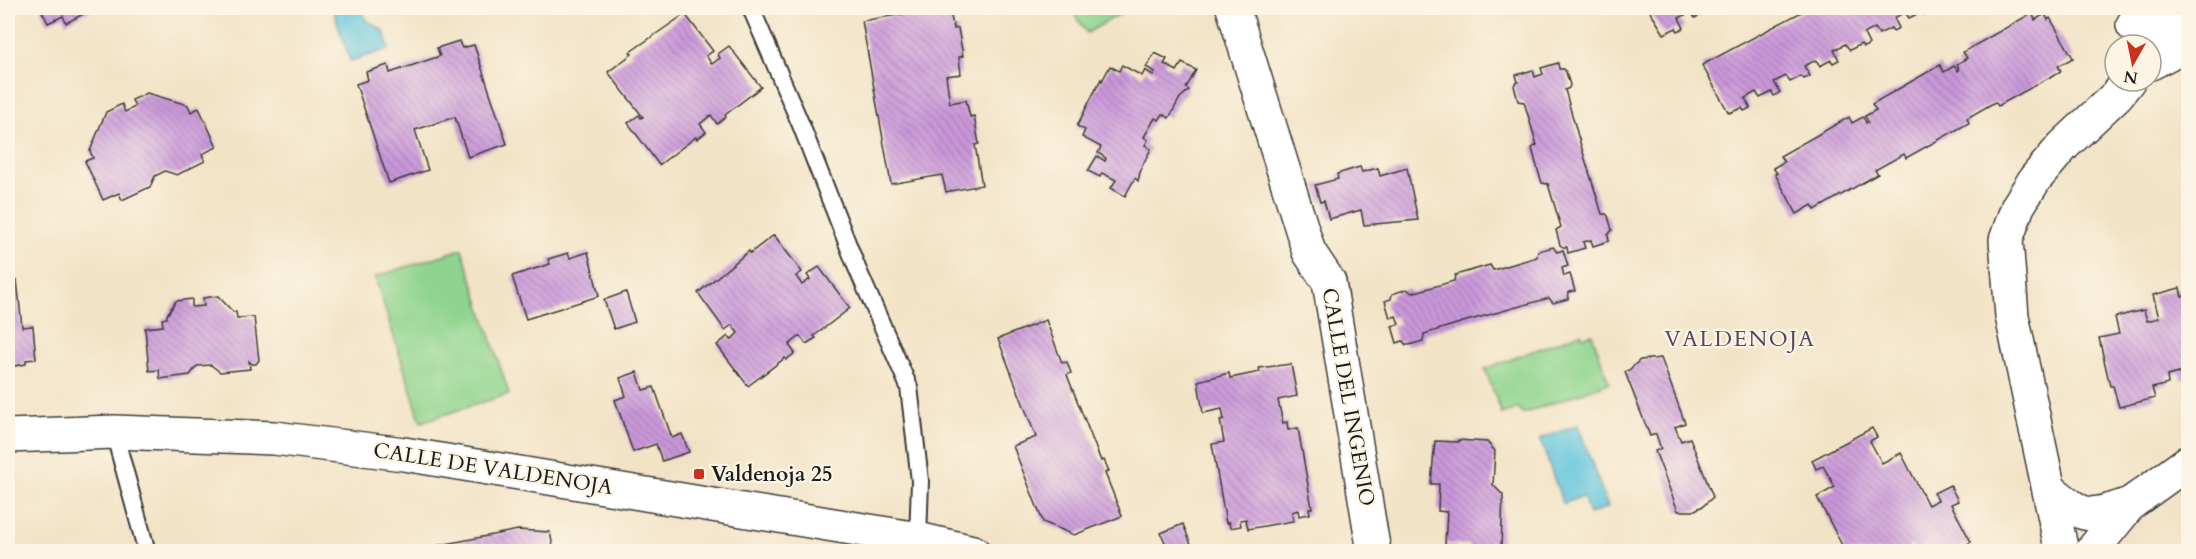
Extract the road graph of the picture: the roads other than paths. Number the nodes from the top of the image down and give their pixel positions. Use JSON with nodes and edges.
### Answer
{"nodes":[{"id":1,"x":751,"y":8,"type":"edge"},
{"id":2,"x":1233,"y":8,"type":"edge"},
{"id":3,"x":2188,"y":22,"type":"edge"},
{"id":4,"x":2132,"y":26,"type":"edge"},
{"id":5,"x":2188,"y":43,"type":"edge"},
{"id":6,"x":2163,"y":57,"type":"edge"},
{"id":7,"x":2119,"y":93,"type":"edge"},
{"id":8,"x":114,"y":432,"type":"junction"},
{"id":9,"x":8,"y":436,"type":"edge"},
{"id":10,"x":2188,"y":462,"type":"edge"},
{"id":11,"x":2049,"y":489,"type":"junction"},
{"id":12,"x":2130,"y":504,"type":"junction"},
{"id":13,"x":918,"y":539,"type":"junction"},
{"id":14,"x":147,"y":552,"type":"edge"},
{"id":15,"x":973,"y":552,"type":"edge"},
{"id":16,"x":1374,"y":552,"type":"edge"},
{"id":17,"x":2062,"y":552,"type":"edge"},
{"id":18,"x":2091,"y":552,"type":"edge"}],
"edges":[{"from":1,"to":13,"type":"lane"},
{"from":2,"to":16,"type":"street","name":"CALLE DEL INGENIO"},
{"from":3,"to":4,"type":"street"},
{"from":5,"to":6,"type":"street"},
{"from":7,"to":11,"type":"street"},
{"from":8,"to":9,"type":"street","name":"CALLE DE VALDENOJA"},
{"from":8,"to":13,"type":"street","name":"CALLE DE VALDENOJA"},
{"from":8,"to":14,"type":"lane"},
{"from":10,"to":12,"type":"street"},
{"from":11,"to":12,"type":"street"},
{"from":11,"to":17,"type":"street"},
{"from":12,"to":18,"type":"street"},
{"from":13,"to":15,"type":"street","name":"CALLE DE VALDENOJA"}]}
